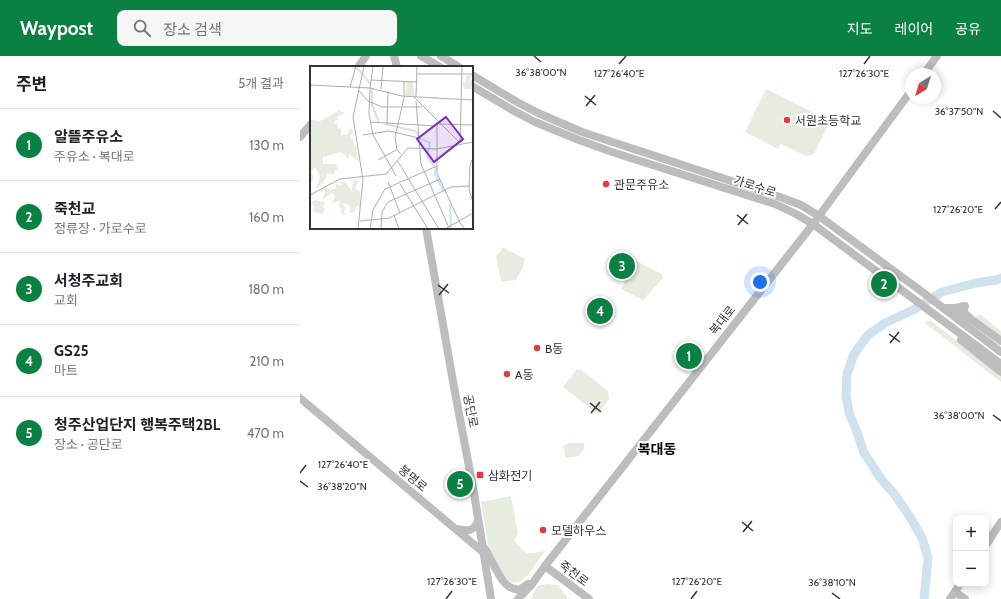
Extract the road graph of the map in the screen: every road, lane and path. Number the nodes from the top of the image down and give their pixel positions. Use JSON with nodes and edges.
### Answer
{"nodes":[{"id":1,"x":394,"y":56,"type":"edge"},
{"id":2,"x":421,"y":56,"type":"edge"},
{"id":3,"x":440,"y":56,"type":"edge"},
{"id":4,"x":937,"y":56,"type":"edge"},
{"id":5,"x":397,"y":66,"type":"edge"},
{"id":6,"x":438,"y":66,"type":"edge"},
{"id":7,"x":457,"y":66,"type":"edge"},
{"id":8,"x":928,"y":68,"type":"edge"},
{"id":9,"x":473,"y":76,"type":"edge"},
{"id":10,"x":473,"y":87,"type":"edge"},
{"id":11,"x":905,"y":99,"type":"edge"},
{"id":12,"x":310,"y":125,"type":"edge"},
{"id":13,"x":300,"y":137,"type":"edge"},
{"id":14,"x":819,"y":216,"type":"junction"},
{"id":15,"x":813,"y":224,"type":"junction"},
{"id":16,"x":426,"y":229,"type":"edge"},
{"id":17,"x":942,"y":308,"type":"junction"},
{"id":18,"x":933,"y":313,"type":"junction"},
{"id":19,"x":1001,"y":341,"type":"edge"},
{"id":20,"x":1001,"y":352,"type":"edge"},
{"id":21,"x":1001,"y":364,"type":"edge"},
{"id":22,"x":1001,"y":372,"type":"edge"},
{"id":23,"x":300,"y":398,"type":"edge"},
{"id":24,"x":478,"y":521,"type":"junction"},
{"id":25,"x":1001,"y":522,"type":"edge"},
{"id":26,"x":455,"y":529,"type":"junction"},
{"id":27,"x":989,"y":540,"type":"edge"},
{"id":28,"x":482,"y":542,"type":"junction"},
{"id":29,"x":484,"y":553,"type":"junction"},
{"id":30,"x":545,"y":566,"type":"junction"},
{"id":31,"x":534,"y":582,"type":"junction"},
{"id":32,"x":958,"y":587,"type":"edge"},
{"id":33,"x":953,"y":596,"type":"edge"},
{"id":34,"x":491,"y":599,"type":"edge"},
{"id":35,"x":519,"y":599,"type":"edge"},
{"id":36,"x":589,"y":599,"type":"edge"},
{"id":37,"x":965,"y":599,"type":"edge"}],
"edges":[{"from":1,"to":5,"type":"street"},
{"from":2,"to":6,"type":"street"},
{"from":3,"to":7,"type":"street"},
{"from":4,"to":8,"type":"street"},
{"from":9,"to":14,"type":"street","name":"가로수로"},
{"from":10,"to":15,"type":"street","name":"가로수로"},
{"from":11,"to":14,"type":"street","name":"복대로"},
{"from":12,"to":13,"type":"street"},
{"from":14,"to":15,"type":"street","name":"복대로"},
{"from":14,"to":17,"type":"street","name":"가로수로"},
{"from":15,"to":18,"type":"street","name":"가로수로"},
{"from":15,"to":30,"type":"street","name":"복대로"},
{"from":16,"to":24,"type":"street","name":"공단로"},
{"from":17,"to":19,"type":"street"},
{"from":17,"to":20,"type":"street","name":"가로수로"},
{"from":18,"to":21,"type":"street","name":"가로수로"},
{"from":18,"to":22,"type":"street"},
{"from":23,"to":26,"type":"street","name":"봉명로"},
{"from":24,"to":26,"type":"street"},
{"from":24,"to":28,"type":"street","name":"공단로"},
{"from":25,"to":27,"type":"street"},
{"from":26,"to":29,"type":"street","name":"봉명로"},
{"from":28,"to":29,"type":"street","name":"공단로"},
{"from":28,"to":31,"type":"street"},
{"from":29,"to":34,"type":"street","name":"공단로"},
{"from":30,"to":31,"type":"street","name":"복대로"},
{"from":30,"to":36,"type":"street","name":"죽천로"},
{"from":31,"to":35,"type":"street","name":"복대로"},
{"from":32,"to":33,"type":"street"},
{"from":33,"to":37,"type":"street"}]}
